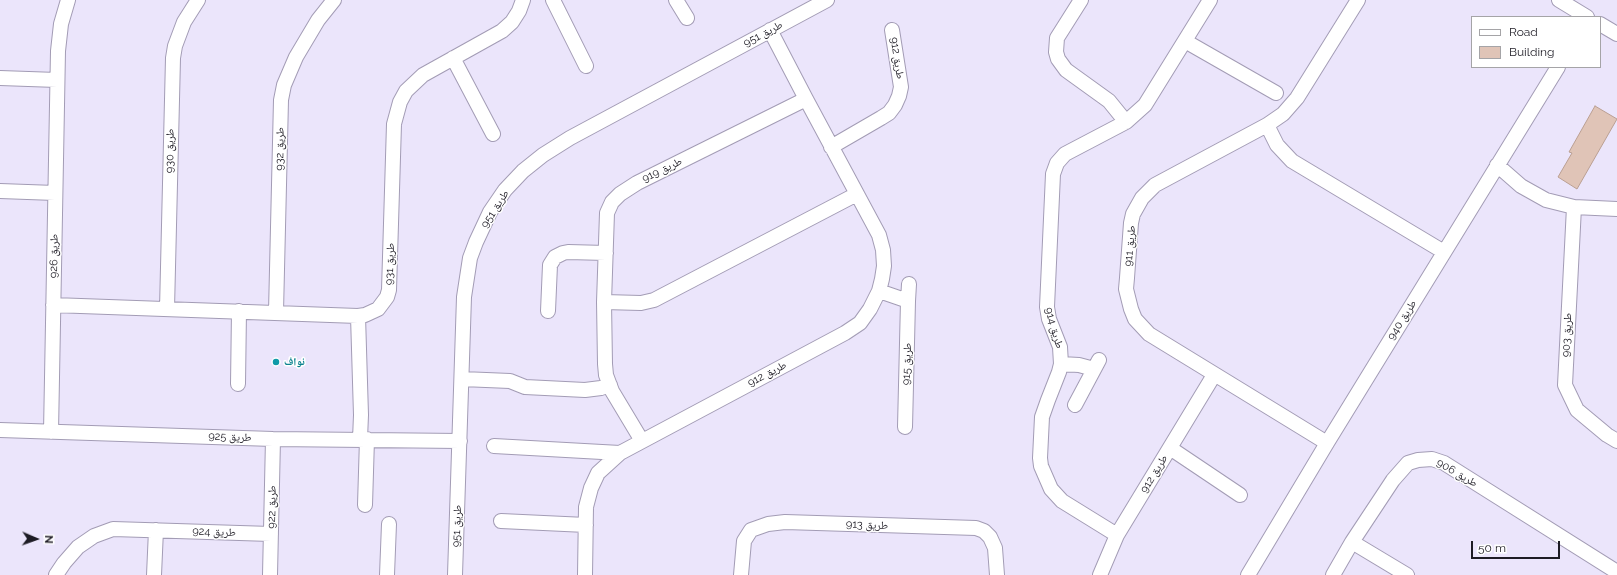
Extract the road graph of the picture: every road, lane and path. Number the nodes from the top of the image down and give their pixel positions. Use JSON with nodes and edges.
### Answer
{"nodes":[{"id":1,"x":68,"y":0,"type":"edge"},
{"id":2,"x":198,"y":0,"type":"edge"},
{"id":3,"x":334,"y":0,"type":"edge"},
{"id":4,"x":523,"y":0,"type":"edge"},
{"id":5,"x":553,"y":0,"type":"edge"},
{"id":6,"x":676,"y":0,"type":"edge"},
{"id":7,"x":827,"y":0,"type":"edge"},
{"id":8,"x":1081,"y":0,"type":"edge"},
{"id":9,"x":1210,"y":0,"type":"edge"},
{"id":10,"x":1358,"y":0,"type":"edge"},
{"id":11,"x":1559,"y":0,"type":"edge"},
{"id":12,"x":810,"y":4,"type":"edge"},
{"id":13,"x":1585,"y":16,"type":"edge"},
{"id":14,"x":687,"y":18,"type":"dead end"},
{"id":15,"x":1601,"y":25,"type":"edge"},
{"id":16,"x":770,"y":30,"type":"junction"},
{"id":17,"x":892,"y":30,"type":"dead end"},
{"id":18,"x":1617,"y":34,"type":"edge"},
{"id":19,"x":1185,"y":41,"type":"junction"},
{"id":20,"x":453,"y":58,"type":"junction"},
{"id":21,"x":586,"y":66,"type":"dead end"},
{"id":22,"x":1557,"y":68,"type":"edge"},
{"id":23,"x":0,"y":78,"type":"edge"},
{"id":24,"x":57,"y":80,"type":"junction"},
{"id":25,"x":1276,"y":93,"type":"dead end"},
{"id":26,"x":806,"y":99,"type":"junction"},
{"id":27,"x":1126,"y":122,"type":"junction"},
{"id":28,"x":1267,"y":125,"type":"junction"},
{"id":29,"x":493,"y":134,"type":"dead end"},
{"id":30,"x":831,"y":147,"type":"junction"},
{"id":31,"x":1497,"y":165,"type":"junction"},
{"id":32,"x":0,"y":191,"type":"edge"},
{"id":33,"x":55,"y":193,"type":"junction"},
{"id":34,"x":857,"y":194,"type":"junction"},
{"id":35,"x":1574,"y":207,"type":"junction"},
{"id":36,"x":1617,"y":209,"type":"edge"},
{"id":37,"x":1444,"y":252,"type":"junction"},
{"id":38,"x":606,"y":253,"type":"junction"},
{"id":39,"x":910,"y":284,"type":"dead end"},
{"id":40,"x":879,"y":291,"type":"junction"},
{"id":41,"x":908,"y":301,"type":"junction"},
{"id":42,"x":604,"y":302,"type":"junction"},
{"id":43,"x":53,"y":305,"type":"junction"},
{"id":44,"x":167,"y":309,"type":"junction"},
{"id":45,"x":238,"y":311,"type":"junction"},
{"id":46,"x":548,"y":311,"type":"dead end"},
{"id":47,"x":276,"y":312,"type":"junction"},
{"id":48,"x":358,"y":316,"type":"junction"},
{"id":49,"x":1061,"y":364,"type":"junction"},
{"id":50,"x":1214,"y":375,"type":"junction"},
{"id":51,"x":462,"y":379,"type":"junction"},
{"id":52,"x":238,"y":384,"type":"dead end"},
{"id":53,"x":610,"y":385,"type":"junction"},
{"id":54,"x":1075,"y":405,"type":"dead end"},
{"id":55,"x":905,"y":427,"type":"dead end"},
{"id":56,"x":0,"y":430,"type":"edge"},
{"id":57,"x":51,"y":432,"type":"junction"},
{"id":58,"x":273,"y":439,"type":"junction"},
{"id":59,"x":363,"y":439,"type":"junction"},
{"id":60,"x":642,"y":441,"type":"junction"},
{"id":61,"x":1617,"y":441,"type":"edge"},
{"id":62,"x":460,"y":442,"type":"junction"},
{"id":63,"x":1327,"y":443,"type":"junction"},
{"id":64,"x":494,"y":446,"type":"dead end"},
{"id":65,"x":1170,"y":448,"type":"junction"},
{"id":66,"x":620,"y":453,"type":"junction"},
{"id":67,"x":1240,"y":495,"type":"dead end"},
{"id":68,"x":365,"y":505,"type":"dead end"},
{"id":69,"x":501,"y":521,"type":"dead end"},
{"id":70,"x":389,"y":524,"type":"dead end"},
{"id":71,"x":586,"y":525,"type":"junction"},
{"id":72,"x":156,"y":530,"type":"junction"},
{"id":73,"x":271,"y":534,"type":"junction"},
{"id":74,"x":1117,"y":535,"type":"junction"},
{"id":75,"x":1352,"y":542,"type":"junction"},
{"id":76,"x":1617,"y":572,"type":"edge"},
{"id":77,"x":56,"y":575,"type":"edge"},
{"id":78,"x":154,"y":575,"type":"edge"},
{"id":79,"x":270,"y":575,"type":"edge"},
{"id":80,"x":387,"y":575,"type":"edge"},
{"id":81,"x":455,"y":575,"type":"edge"},
{"id":82,"x":585,"y":575,"type":"edge"},
{"id":83,"x":741,"y":575,"type":"edge"},
{"id":84,"x":997,"y":575,"type":"edge"},
{"id":85,"x":1100,"y":575,"type":"edge"},
{"id":86,"x":1248,"y":575,"type":"edge"},
{"id":87,"x":1333,"y":575,"type":"edge"},
{"id":88,"x":1407,"y":575,"type":"edge"}],
"edges":[{"from":1,"to":24,"type":"street","name":"طريق 926"},
{"from":2,"to":44,"type":"street","name":"طريق 930"},
{"from":3,"to":47,"type":"street","name":"طريق 932"},
{"from":4,"to":20,"type":"street","name":"طريق 931"},
{"from":5,"to":21,"type":"street"},
{"from":6,"to":14,"type":"street"},
{"from":7,"to":12,"type":"street","name":"طريق 951"},
{"from":8,"to":27,"type":"street"},
{"from":9,"to":19,"type":"street","name":"طريق 914"},
{"from":10,"to":28,"type":"street","name":"طريق 911"},
{"from":11,"to":13,"type":"street"},
{"from":12,"to":16,"type":"street","name":"طريق 951"},
{"from":15,"to":18,"type":"street"},
{"from":16,"to":26,"type":"street","name":"طريق 912"},
{"from":16,"to":51,"type":"street","name":"طريق 951"},
{"from":17,"to":30,"type":"street","name":"طريق 912"},
{"from":19,"to":25,"type":"street"},
{"from":19,"to":27,"type":"street","name":"طريق 914"},
{"from":20,"to":29,"type":"street"},
{"from":20,"to":48,"type":"street","name":"طريق 931"},
{"from":22,"to":31,"type":"street","name":"طريق 940"},
{"from":23,"to":24,"type":"street"},
{"from":24,"to":33,"type":"street","name":"طريق 926"},
{"from":26,"to":30,"type":"street","name":"طريق 912"},
{"from":26,"to":38,"type":"street","name":"طريق 919"},
{"from":27,"to":49,"type":"street","name":"طريق 914"},
{"from":28,"to":37,"type":"street"},
{"from":28,"to":50,"type":"street","name":"طريق 911"},
{"from":30,"to":34,"type":"street","name":"طريق 912"},
{"from":31,"to":35,"type":"street"},
{"from":31,"to":37,"type":"street","name":"طريق 940"},
{"from":32,"to":33,"type":"street"},
{"from":33,"to":43,"type":"street","name":"طريق 926"},
{"from":34,"to":40,"type":"street","name":"طريق 912"},
{"from":34,"to":42,"type":"street"},
{"from":35,"to":36,"type":"street"},
{"from":35,"to":61,"type":"street","name":"طريق 903"},
{"from":37,"to":63,"type":"street","name":"طريق 940"},
{"from":38,"to":42,"type":"street","name":"طريق 919"},
{"from":38,"to":46,"type":"street"},
{"from":39,"to":41,"type":"street","name":"طريق 915"},
{"from":40,"to":41,"type":"street"},
{"from":40,"to":60,"type":"street","name":"طريق 912"},
{"from":41,"to":55,"type":"street","name":"طريق 915"},
{"from":42,"to":53,"type":"street","name":"طريق 919"},
{"from":43,"to":44,"type":"street","name":"طريق 931"},
{"from":43,"to":57,"type":"street","name":"طريق 926"},
{"from":44,"to":45,"type":"street","name":"طريق 931"},
{"from":45,"to":47,"type":"street","name":"طريق 931"},
{"from":45,"to":52,"type":"street"},
{"from":47,"to":48,"type":"street","name":"طريق 931"},
{"from":48,"to":59,"type":"street"},
{"from":49,"to":54,"type":"street"},
{"from":49,"to":74,"type":"street","name":"طريق 914"},
{"from":50,"to":63,"type":"street","name":"طريق 911"},
{"from":50,"to":65,"type":"street","name":"طريق 912"},
{"from":51,"to":53,"type":"street"},
{"from":51,"to":62,"type":"street","name":"طريق 951"},
{"from":53,"to":60,"type":"street","name":"طريق 919"},
{"from":56,"to":57,"type":"street","name":"طريق 925"},
{"from":57,"to":58,"type":"street","name":"طريق 925"},
{"from":58,"to":59,"type":"street","name":"طريق 925"},
{"from":58,"to":73,"type":"street","name":"طريق 922"},
{"from":59,"to":62,"type":"street","name":"طريق 925"},
{"from":59,"to":68,"type":"street"},
{"from":60,"to":66,"type":"street","name":"طريق 912"},
{"from":62,"to":81,"type":"street","name":"طريق 951"},
{"from":63,"to":86,"type":"street","name":"طريق 940"},
{"from":64,"to":66,"type":"street"},
{"from":65,"to":67,"type":"street"},
{"from":65,"to":74,"type":"street","name":"طريق 912"},
{"from":66,"to":71,"type":"street","name":"طريق 912"},
{"from":69,"to":71,"type":"street"},
{"from":70,"to":80,"type":"street"},
{"from":71,"to":82,"type":"street","name":"طريق 912"},
{"from":72,"to":73,"type":"street","name":"طريق 924"},
{"from":72,"to":77,"type":"street","name":"طريق 924"},
{"from":72,"to":78,"type":"street"},
{"from":73,"to":79,"type":"street","name":"طريق 922"},
{"from":74,"to":85,"type":"street","name":"طريق 912"},
{"from":75,"to":76,"type":"street","name":"طريق 906"},
{"from":75,"to":87,"type":"street","name":"طريق 906"},
{"from":75,"to":88,"type":"street"},
{"from":83,"to":84,"type":"street","name":"طريق 913"}]}
